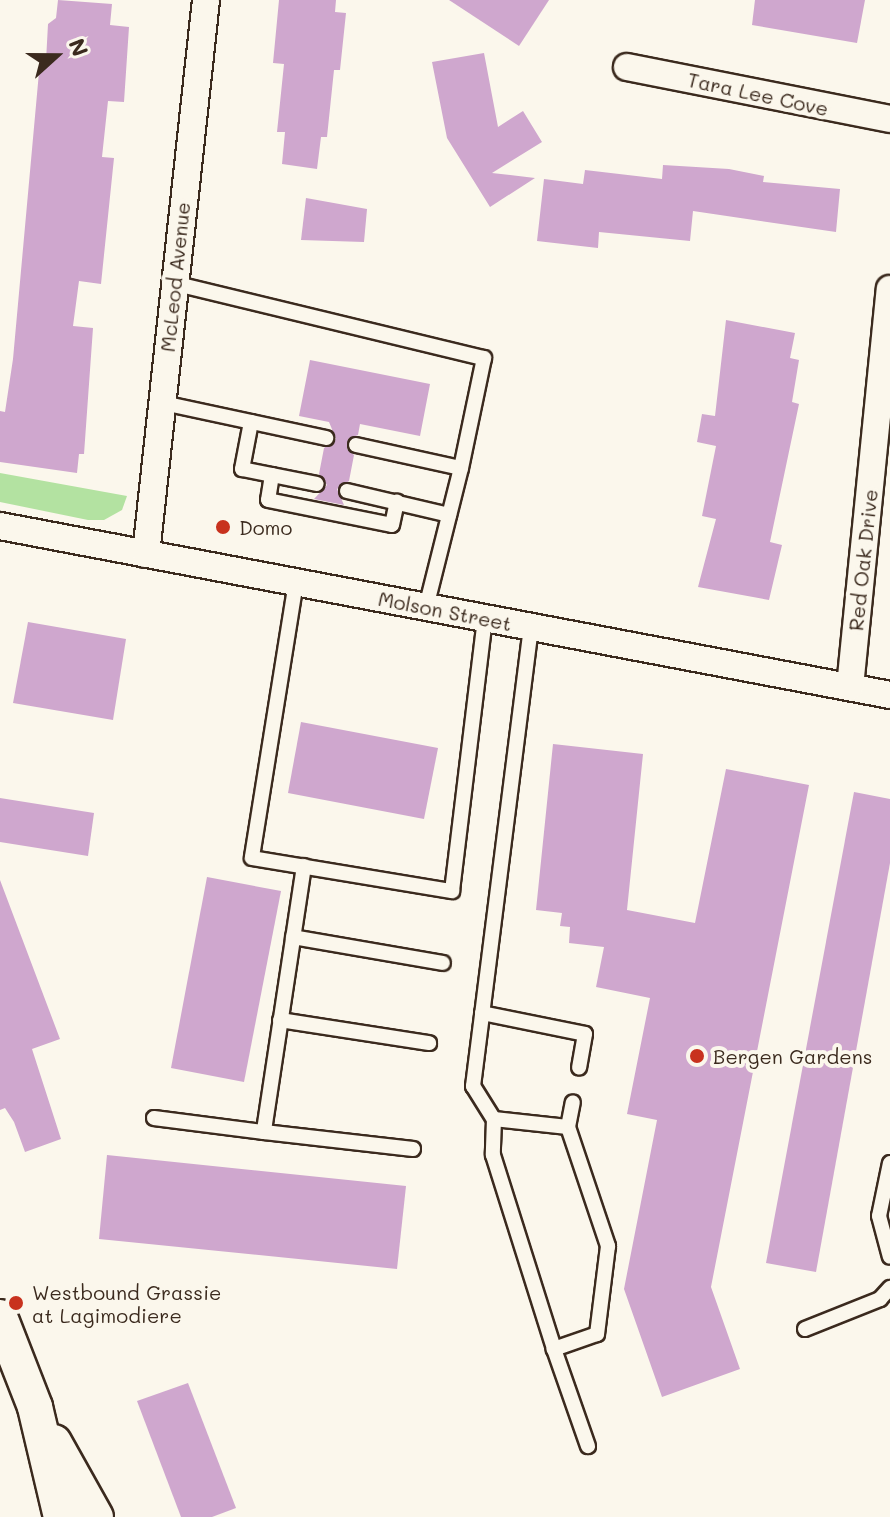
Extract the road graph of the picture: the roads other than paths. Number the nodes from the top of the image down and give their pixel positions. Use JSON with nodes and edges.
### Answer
{"nodes":[{"id":1,"x":206,"y":0,"type":"edge"},
{"id":2,"x":627,"y":67,"type":"dead end"},
{"id":3,"x":890,"y":119,"type":"edge"},
{"id":4,"x":173,"y":283,"type":"junction"},
{"id":5,"x":890,"y":289,"type":"edge"},
{"id":6,"x":163,"y":403,"type":"junction"},
{"id":7,"x":251,"y":422,"type":"junction"},
{"id":8,"x":326,"y":438,"type":"dead end"},
{"id":9,"x":356,"y":445,"type":"dead end"},
{"id":10,"x":461,"y":468,"type":"junction"},
{"id":11,"x":272,"y":475,"type":"junction"},
{"id":12,"x":317,"y":484,"type":"dead end"},
{"id":13,"x":347,"y":491,"type":"dead end"},
{"id":14,"x":397,"y":502,"type":"junction"},
{"id":15,"x":449,"y":515,"type":"junction"},
{"id":16,"x":0,"y":526,"type":"edge"},
{"id":17,"x":146,"y":554,"type":"junction"},
{"id":18,"x":296,"y":582,"type":"junction"},
{"id":19,"x":426,"y":607,"type":"junction"},
{"id":20,"x":485,"y":618,"type":"junction"},
{"id":21,"x":531,"y":627,"type":"junction"},
{"id":22,"x":850,"y":687,"type":"junction"},
{"id":23,"x":890,"y":695,"type":"edge"},
{"id":24,"x":304,"y":866,"type":"junction"},
{"id":25,"x":293,"y":937,"type":"junction"},
{"id":26,"x":443,"y":963,"type":"dead end"},
{"id":27,"x":482,"y":1013,"type":"junction"},
{"id":28,"x":280,"y":1020,"type":"junction"},
{"id":29,"x":429,"y":1043,"type":"dead end"},
{"id":30,"x":579,"y":1067,"type":"dead end"},
{"id":31,"x":573,"y":1102,"type":"dead end"},
{"id":32,"x":154,"y":1118,"type":"dead end"},
{"id":33,"x":494,"y":1119,"type":"junction"},
{"id":34,"x":568,"y":1127,"type":"junction"},
{"id":35,"x":264,"y":1132,"type":"junction"},
{"id":36,"x":413,"y":1149,"type":"dead end"},
{"id":37,"x":890,"y":1163,"type":"edge"},
{"id":38,"x":890,"y":1257,"type":"edge"},
{"id":39,"x":890,"y":1288,"type":"edge"},
{"id":40,"x":0,"y":1317,"type":"edge"},
{"id":41,"x":805,"y":1329,"type":"dead end"},
{"id":42,"x":554,"y":1349,"type":"junction"},
{"id":43,"x":35,"y":1407,"type":"junction"},
{"id":44,"x":588,"y":1446,"type":"dead end"},
{"id":45,"x":61,"y":1517,"type":"edge"},
{"id":46,"x":96,"y":1517,"type":"edge"}],
"edges":[{"from":1,"to":4,"type":"street","name":"McLeod Avenue"},
{"from":2,"to":3,"type":"street","name":"Tara Lee Cove"},
{"from":4,"to":6,"type":"street","name":"McLeod Avenue"},
{"from":4,"to":10,"type":"lane"},
{"from":5,"to":22,"type":"street","name":"Red Oak Drive"},
{"from":6,"to":7,"type":"lane"},
{"from":6,"to":17,"type":"street","name":"McLeod Avenue"},
{"from":7,"to":8,"type":"lane"},
{"from":7,"to":11,"type":"lane"},
{"from":9,"to":10,"type":"lane"},
{"from":10,"to":15,"type":"lane"},
{"from":11,"to":12,"type":"lane"},
{"from":11,"to":14,"type":"lane"},
{"from":13,"to":14,"type":"lane"},
{"from":14,"to":15,"type":"lane"},
{"from":15,"to":19,"type":"lane"},
{"from":16,"to":17,"type":"street","name":"Molson Street"},
{"from":17,"to":18,"type":"street","name":"Molson Street"},
{"from":18,"to":19,"type":"street","name":"Molson Street"},
{"from":18,"to":24,"type":"lane"},
{"from":19,"to":20,"type":"street","name":"Molson Street"},
{"from":20,"to":21,"type":"street","name":"Molson Street"},
{"from":20,"to":24,"type":"lane"},
{"from":21,"to":22,"type":"street","name":"Molson Street"},
{"from":21,"to":27,"type":"lane"},
{"from":22,"to":23,"type":"street","name":"Molson Street"},
{"from":24,"to":25,"type":"lane"},
{"from":25,"to":26,"type":"lane"},
{"from":25,"to":28,"type":"lane"},
{"from":27,"to":30,"type":"lane"},
{"from":27,"to":33,"type":"lane"},
{"from":28,"to":29,"type":"lane"},
{"from":28,"to":35,"type":"lane"},
{"from":31,"to":34,"type":"lane"},
{"from":32,"to":35,"type":"lane"},
{"from":33,"to":34,"type":"lane"},
{"from":33,"to":42,"type":"lane"},
{"from":34,"to":42,"type":"lane"},
{"from":35,"to":36,"type":"lane"},
{"from":37,"to":38,"type":"lane"},
{"from":39,"to":41,"type":"lane"},
{"from":40,"to":43,"type":"street"},
{"from":42,"to":44,"type":"lane"},
{"from":43,"to":45,"type":"street"},
{"from":43,"to":46,"type":"street"}]}
